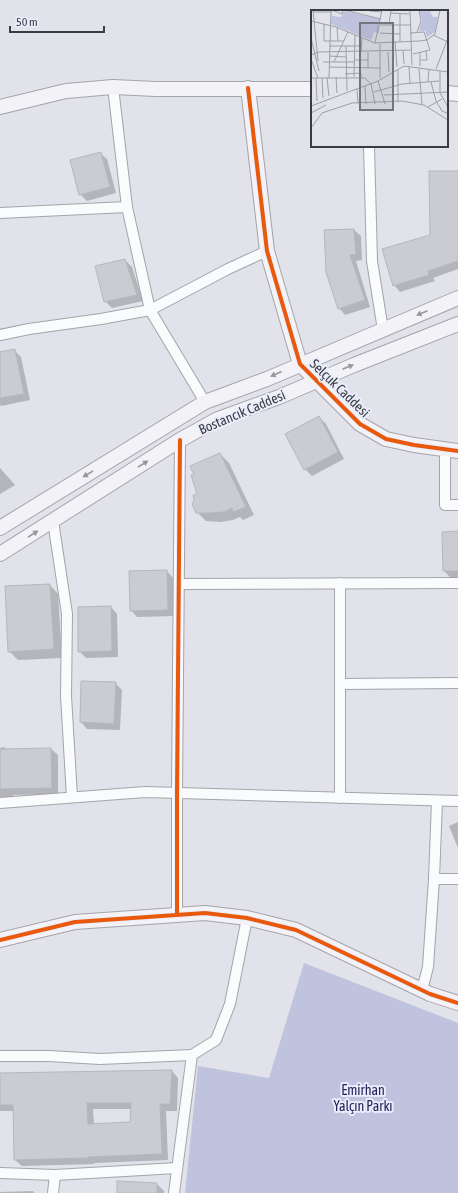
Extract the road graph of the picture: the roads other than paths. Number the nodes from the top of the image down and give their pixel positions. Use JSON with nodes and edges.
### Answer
{"nodes":[{"id":1,"x":113,"y":87,"type":"junction"},
{"id":2,"x":248,"y":88,"type":"junction"},
{"id":3,"x":311,"y":89,"type":"edge"},
{"id":4,"x":448,"y":93,"type":"edge"},
{"id":5,"x":458,"y":94,"type":"edge"},
{"id":6,"x":0,"y":107,"type":"edge"},
{"id":7,"x":370,"y":147,"type":"edge"},
{"id":8,"x":127,"y":207,"type":"junction"},
{"id":9,"x":0,"y":213,"type":"edge"},
{"id":10,"x":267,"y":251,"type":"junction"},
{"id":11,"x":458,"y":298,"type":"edge"},
{"id":12,"x":150,"y":310,"type":"junction"},
{"id":13,"x":458,"y":324,"type":"edge"},
{"id":14,"x":383,"y":330,"type":"junction"},
{"id":15,"x":0,"y":335,"type":"edge"},
{"id":16,"x":300,"y":364,"type":"junction"},
{"id":17,"x":316,"y":381,"type":"junction"},
{"id":18,"x":205,"y":402,"type":"junction"},
{"id":19,"x":180,"y":440,"type":"junction"},
{"id":20,"x":451,"y":450,"type":"edge"},
{"id":21,"x":458,"y":505,"type":"edge"},
{"id":22,"x":54,"y":521,"type":"junction"},
{"id":23,"x":0,"y":528,"type":"edge"},
{"id":24,"x":0,"y":554,"type":"edge"},
{"id":25,"x":340,"y":583,"type":"junction"},
{"id":26,"x":458,"y":583,"type":"edge"},
{"id":27,"x":179,"y":584,"type":"junction"},
{"id":28,"x":458,"y":683,"type":"edge"},
{"id":29,"x":340,"y":684,"type":"junction"},
{"id":30,"x":177,"y":793,"type":"junction"},
{"id":31,"x":72,"y":797,"type":"junction"},
{"id":32,"x":340,"y":798,"type":"junction"},
{"id":33,"x":458,"y":801,"type":"edge"},
{"id":34,"x":436,"y":802,"type":"junction"},
{"id":35,"x":0,"y":803,"type":"edge"},
{"id":36,"x":434,"y":879,"type":"junction"},
{"id":37,"x":458,"y":879,"type":"edge"},
{"id":38,"x":177,"y":915,"type":"junction"},
{"id":39,"x":247,"y":918,"type":"junction"},
{"id":40,"x":0,"y":940,"type":"edge"},
{"id":41,"x":422,"y":990,"type":"junction"},
{"id":42,"x":458,"y":1003,"type":"edge"},
{"id":43,"x":192,"y":1055,"type":"junction"},
{"id":44,"x":0,"y":1056,"type":"edge"},
{"id":45,"x":177,"y":1168,"type":"junction"},
{"id":46,"x":0,"y":1173,"type":"edge"},
{"id":47,"x":55,"y":1175,"type":"junction"},
{"id":48,"x":53,"y":1193,"type":"edge"},
{"id":49,"x":174,"y":1193,"type":"edge"}],
"edges":[{"from":1,"to":2,"type":"street"},
{"from":1,"to":6,"type":"street"},
{"from":1,"to":8,"type":"street"},
{"from":2,"to":3,"type":"street"},
{"from":2,"to":10,"type":"street"},
{"from":4,"to":5,"type":"street"},
{"from":7,"to":14,"type":"street"},
{"from":8,"to":9,"type":"street"},
{"from":8,"to":12,"type":"street"},
{"from":10,"to":12,"type":"street"},
{"from":10,"to":16,"type":"street"},
{"from":11,"to":14,"type":"street","name":"Bostancık Caddesi","one_way":true},
{"from":12,"to":15,"type":"street"},
{"from":12,"to":18,"type":"street"},
{"from":17,"to":13,"type":"street","name":"Bostancık Caddesi","one_way":true},
{"from":14,"to":16,"type":"street","name":"Bostancık Caddesi"},
{"from":16,"to":17,"type":"street","name":"Selçuk Caddesi"},
{"from":16,"to":18,"type":"street","name":"Bostancık Caddesi","one_way":true},
{"from":17,"to":19,"type":"street","name":"Bostancık Caddesi"},
{"from":17,"to":20,"type":"street","name":"Selçuk Caddesi"},
{"from":18,"to":23,"type":"street","name":"Bostancık Caddesi","one_way":true},
{"from":22,"to":19,"type":"street","name":"Bostancık Caddesi","one_way":true},
{"from":19,"to":27,"type":"street"},
{"from":20,"to":21,"type":"street"},
{"from":24,"to":22,"type":"street","name":"Bostancık Caddesi","one_way":true},
{"from":22,"to":31,"type":"street"},
{"from":25,"to":26,"type":"street"},
{"from":25,"to":27,"type":"street"},
{"from":25,"to":29,"type":"street"},
{"from":27,"to":30,"type":"street"},
{"from":28,"to":29,"type":"street"},
{"from":29,"to":32,"type":"street"},
{"from":30,"to":31,"type":"street"},
{"from":30,"to":32,"type":"street"},
{"from":30,"to":38,"type":"street"},
{"from":31,"to":35,"type":"street"},
{"from":32,"to":34,"type":"street"},
{"from":33,"to":34,"type":"street"},
{"from":34,"to":36,"type":"street"},
{"from":36,"to":37,"type":"street"},
{"from":36,"to":41,"type":"street"},
{"from":38,"to":39,"type":"street"},
{"from":38,"to":40,"type":"street"},
{"from":39,"to":41,"type":"street"},
{"from":39,"to":43,"type":"street"},
{"from":41,"to":42,"type":"street"},
{"from":43,"to":44,"type":"street"},
{"from":43,"to":45,"type":"street"},
{"from":45,"to":47,"type":"street"},
{"from":45,"to":49,"type":"street"},
{"from":46,"to":47,"type":"street"},
{"from":47,"to":48,"type":"street"}]}
